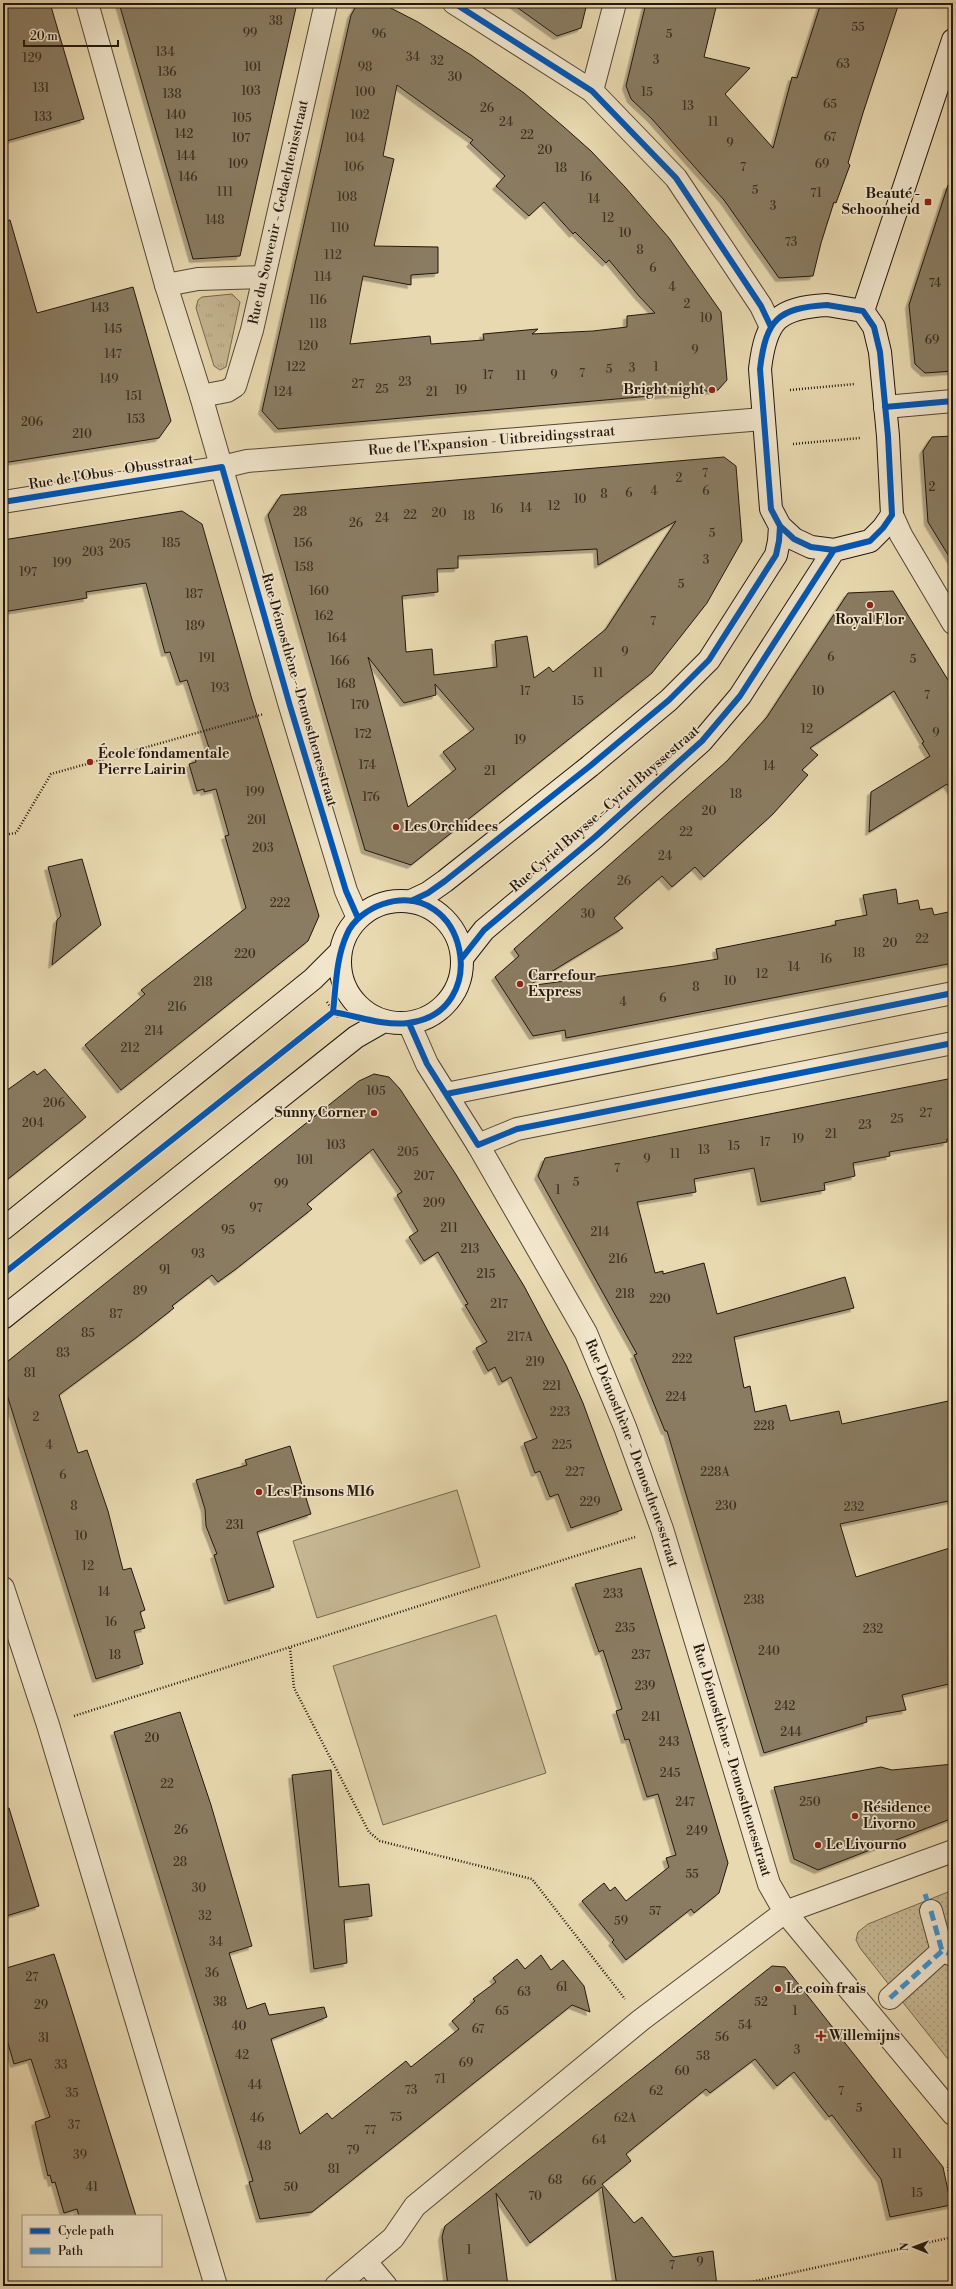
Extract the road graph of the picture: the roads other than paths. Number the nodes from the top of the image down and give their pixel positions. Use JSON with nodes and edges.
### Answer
{"nodes":[{"id":1,"x":87,"y":3,"type":"edge"},
{"id":2,"x":326,"y":3,"type":"edge"},
{"id":3,"x":454,"y":3,"type":"edge"},
{"id":4,"x":614,"y":3,"type":"edge"},
{"id":5,"x":953,"y":40,"type":"edge"},
{"id":6,"x":592,"y":91,"type":"junction"},
{"id":7,"x":262,"y":277,"type":"junction"},
{"id":8,"x":166,"y":285,"type":"junction"},
{"id":9,"x":863,"y":311,"type":"junction"},
{"id":10,"x":771,"y":327,"type":"junction"},
{"id":11,"x":201,"y":396,"type":"junction"},
{"id":12,"x":953,"y":401,"type":"edge"},
{"id":13,"x":885,"y":407,"type":"junction"},
{"id":14,"x":763,"y":419,"type":"junction"},
{"id":15,"x":222,"y":467,"type":"junction"},
{"id":16,"x":3,"y":502,"type":"edge"},
{"id":17,"x":892,"y":514,"type":"junction"},
{"id":18,"x":780,"y":526,"type":"junction"},
{"id":19,"x":834,"y":550,"type":"junction"},
{"id":20,"x":953,"y":623,"type":"edge"},
{"id":21,"x":410,"y":901,"type":"junction"},
{"id":22,"x":358,"y":918,"type":"junction"},
{"id":23,"x":341,"y":951,"type":"junction"},
{"id":24,"x":462,"y":958,"type":"junction"},
{"id":25,"x":953,"y":993,"type":"edge"},
{"id":26,"x":384,"y":1021,"type":"junction"},
{"id":27,"x":409,"y":1023,"type":"junction"},
{"id":28,"x":953,"y":1043,"type":"edge"},
{"id":29,"x":446,"y":1094,"type":"junction"},
{"id":30,"x":478,"y":1145,"type":"junction"},
{"id":31,"x":3,"y":1229,"type":"edge"},
{"id":32,"x":3,"y":1318,"type":"edge"},
{"id":33,"x":3,"y":1588,"type":"edge"},
{"id":34,"x":953,"y":1851,"type":"edge"},
{"id":35,"x":928,"y":1902,"type":"dead end"},
{"id":36,"x":785,"y":1912,"type":"junction"},
{"id":37,"x":948,"y":1953,"type":"edge"},
{"id":38,"x":890,"y":1998,"type":"dead end"},
{"id":39,"x":953,"y":2114,"type":"edge"},
{"id":40,"x":366,"y":2262,"type":"junction"},
{"id":41,"x":216,"y":2286,"type":"edge"},
{"id":42,"x":336,"y":2286,"type":"edge"},
{"id":43,"x":386,"y":2286,"type":"edge"}],
"edges":[{"from":1,"to":8,"type":"street","name":"Rue Démosthène - Demosthenesstraat"},
{"from":2,"to":7,"type":"street","name":"Rue du Souvenir - Gedachtenisstraat"},
{"from":3,"to":6,"type":"street"},
{"from":4,"to":6,"type":"street"},
{"from":5,"to":9,"type":"street"},
{"from":6,"to":10,"type":"street"},
{"from":7,"to":8,"type":"street"},
{"from":7,"to":11,"type":"street","name":"Rue du Souvenir - Gedachtenisstraat"},
{"from":8,"to":11,"type":"street","name":"Rue Démosthène - Demosthenesstraat"},
{"from":9,"to":10,"type":"street"},
{"from":9,"to":13,"type":"street"},
{"from":10,"to":14,"type":"street"},
{"from":11,"to":15,"type":"street","name":"Rue Démosthène - Demosthenesstraat"},
{"from":12,"to":13,"type":"street"},
{"from":13,"to":17,"type":"street"},
{"from":14,"to":15,"type":"street","name":"Rue de l'Expansion - Uitbreidingsstraat"},
{"from":14,"to":18,"type":"street"},
{"from":15,"to":16,"type":"street","name":"Rue de l'Obus - Obusstraat"},
{"from":15,"to":22,"type":"street","name":"Rue Démosthène - Demosthenesstraat"},
{"from":17,"to":19,"type":"street"},
{"from":17,"to":20,"type":"street"},
{"from":18,"to":19,"type":"street"},
{"from":18,"to":21,"type":"street"},
{"from":19,"to":24,"type":"street","name":"Rue Cyriel Buysse - Cyriel Buyssestraat"},
{"from":21,"to":22,"type":"street"},
{"from":21,"to":24,"type":"street"},
{"from":22,"to":23,"type":"street"},
{"from":23,"to":26,"type":"street"},
{"from":23,"to":31,"type":"street"},
{"from":24,"to":27,"type":"street"},
{"from":25,"to":29,"type":"street"},
{"from":26,"to":27,"type":"street"},
{"from":26,"to":32,"type":"street"},
{"from":27,"to":29,"type":"street","name":"Rue Démosthène - Demosthenesstraat"},
{"from":28,"to":30,"type":"street"},
{"from":29,"to":30,"type":"street","name":"Rue Démosthène - Demosthenesstraat"},
{"from":30,"to":36,"type":"street","name":"Rue Démosthène - Demosthenesstraat"},
{"from":33,"to":41,"type":"street"},
{"from":34,"to":36,"type":"street"},
{"from":35,"to":37,"type":"street"},
{"from":36,"to":39,"type":"street","name":"Rue Démosthène - Demosthenesstraat"},
{"from":36,"to":40,"type":"street"},
{"from":37,"to":38,"type":"street"},
{"from":40,"to":42,"type":"street"},
{"from":40,"to":43,"type":"street"}]}
